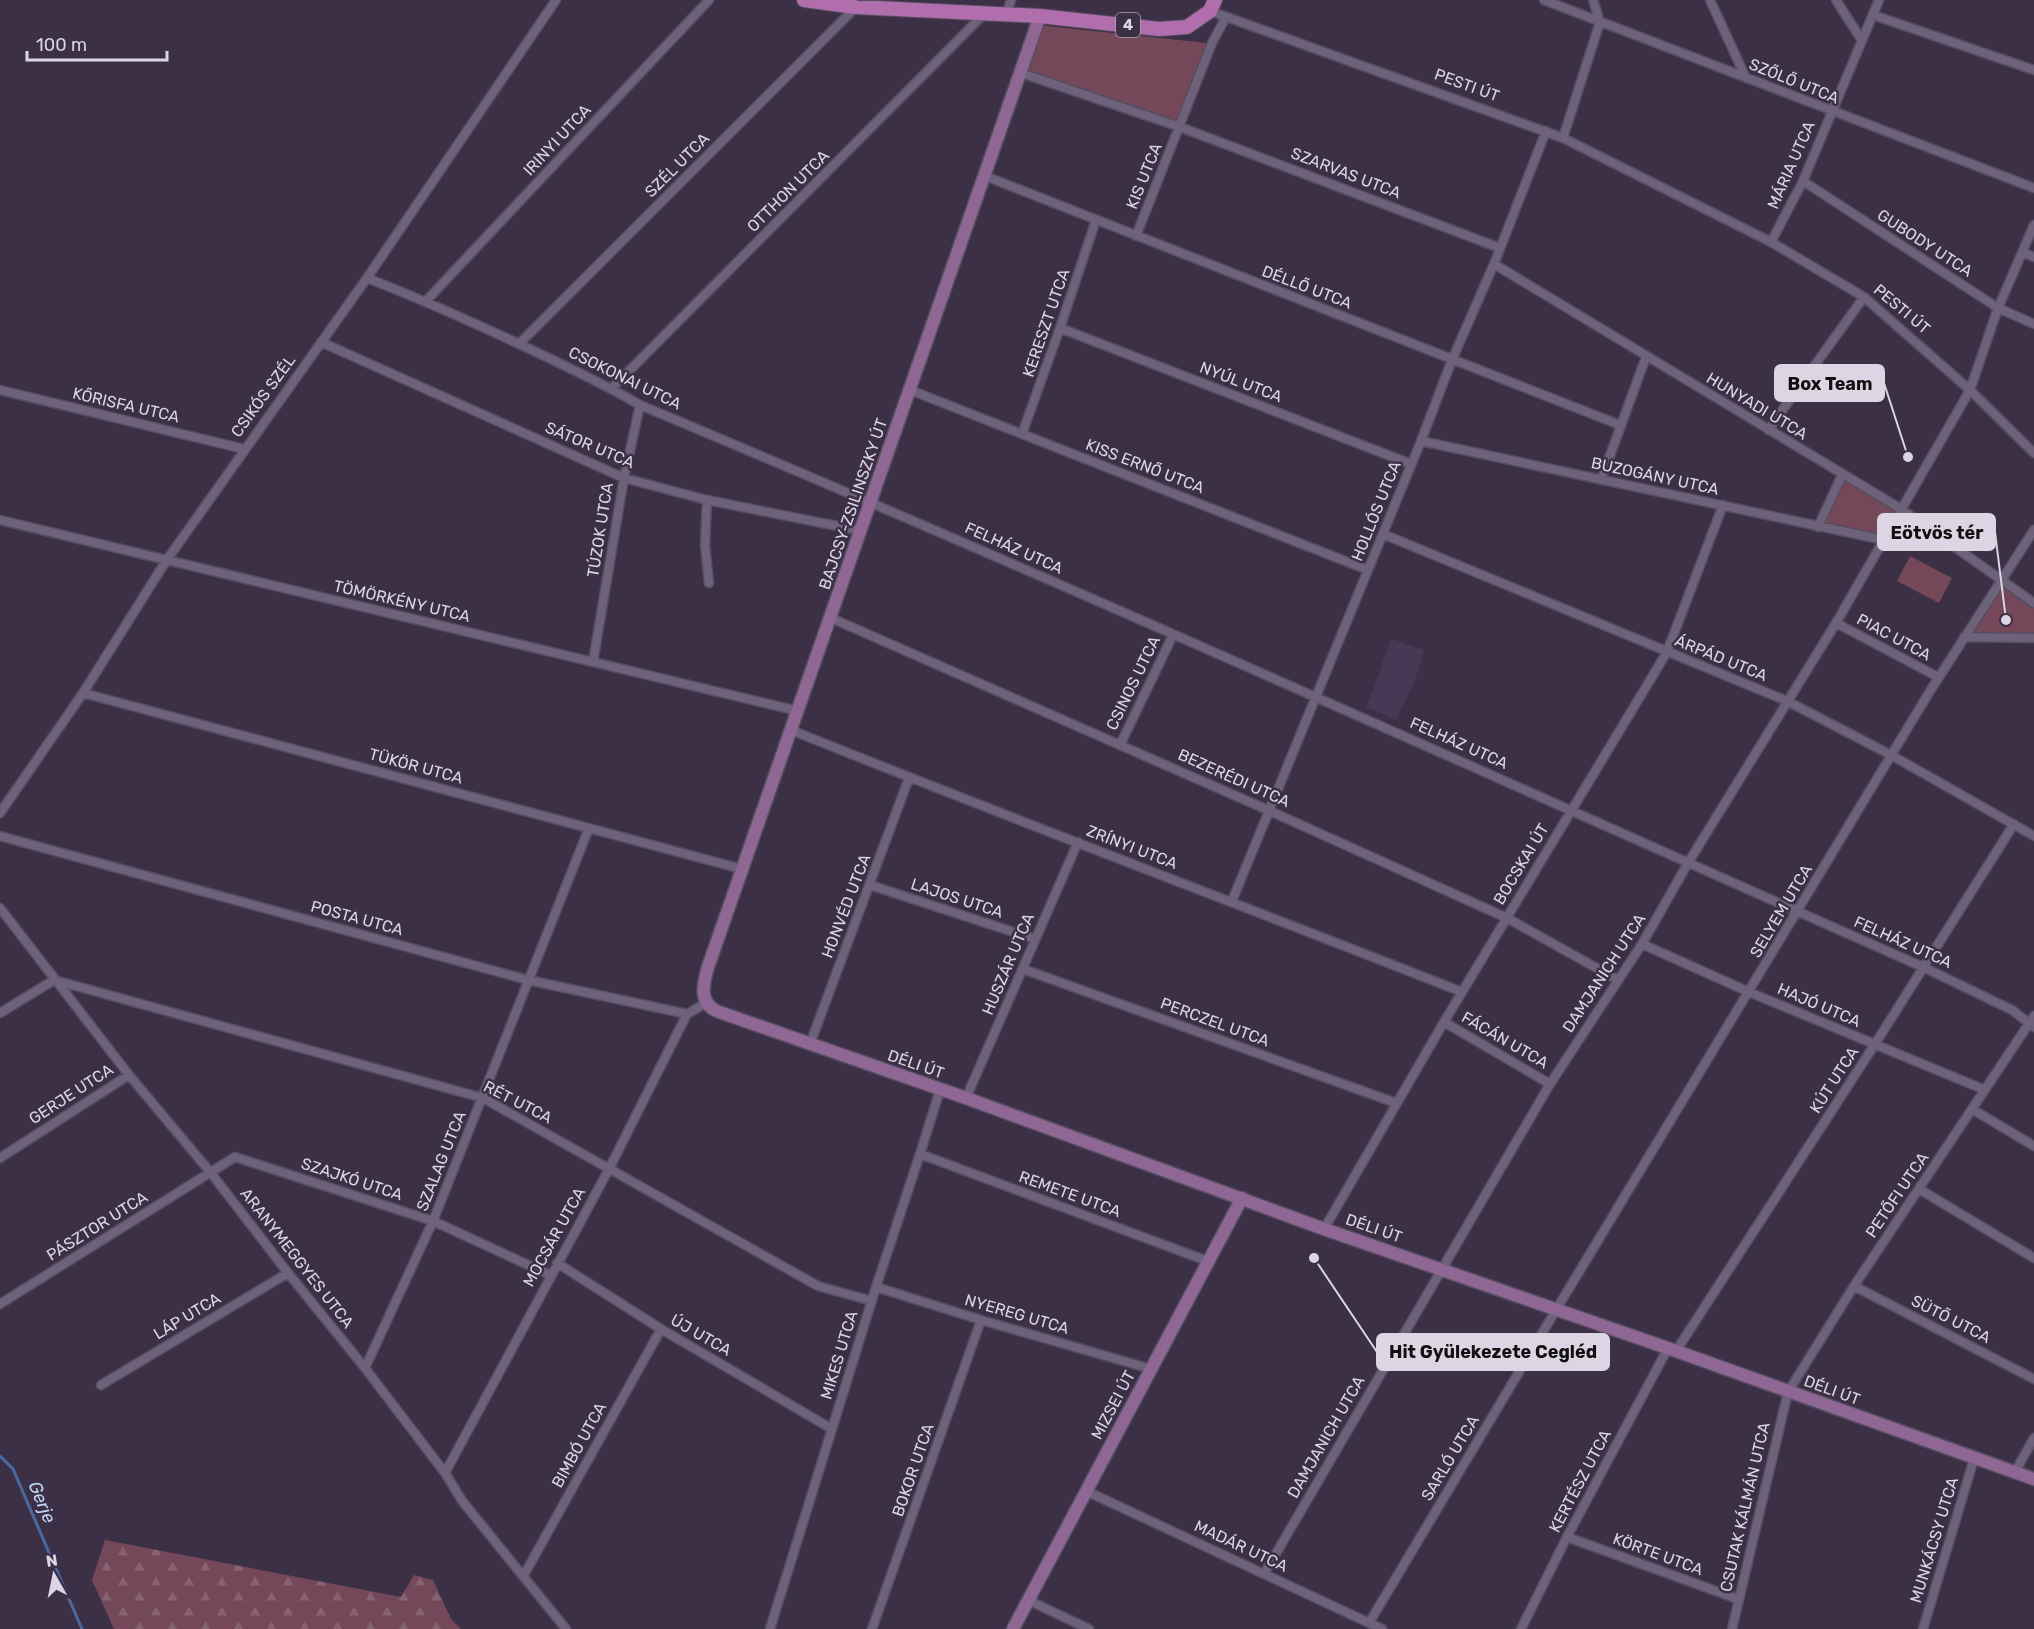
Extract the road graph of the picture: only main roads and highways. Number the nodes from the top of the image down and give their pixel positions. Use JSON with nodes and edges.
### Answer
{"nodes":[{"id":1,"x":804,"y":0,"type":"edge"},
{"id":2,"x":1213,"y":6,"type":"edge"},
{"id":3,"x":1040,"y":16,"type":"junction"},
{"id":4,"x":706,"y":1003,"type":"joint"},
{"id":5,"x":1242,"y":1198,"type":"junction"},
{"id":6,"x":2034,"y":1479,"type":"edge"},
{"id":7,"x":1013,"y":1629,"type":"edge"}],
"edges":[{"from":1,"to":3,"type":"main road","name":"PESTI ÚT","number":"4"},
{"from":2,"to":3,"type":"main road","name":"PESTI ÚT","number":"4"},
{"from":3,"to":4,"type":"main road","name":"BAJCSY-ZSILINSZKY ÚT"},
{"from":4,"to":5,"type":"main road","name":"DÉLI ÚT"},
{"from":5,"to":6,"type":"main road","name":"DÉLI ÚT"},
{"from":5,"to":7,"type":"main road","name":"MIZSEI ÚT"}]}
